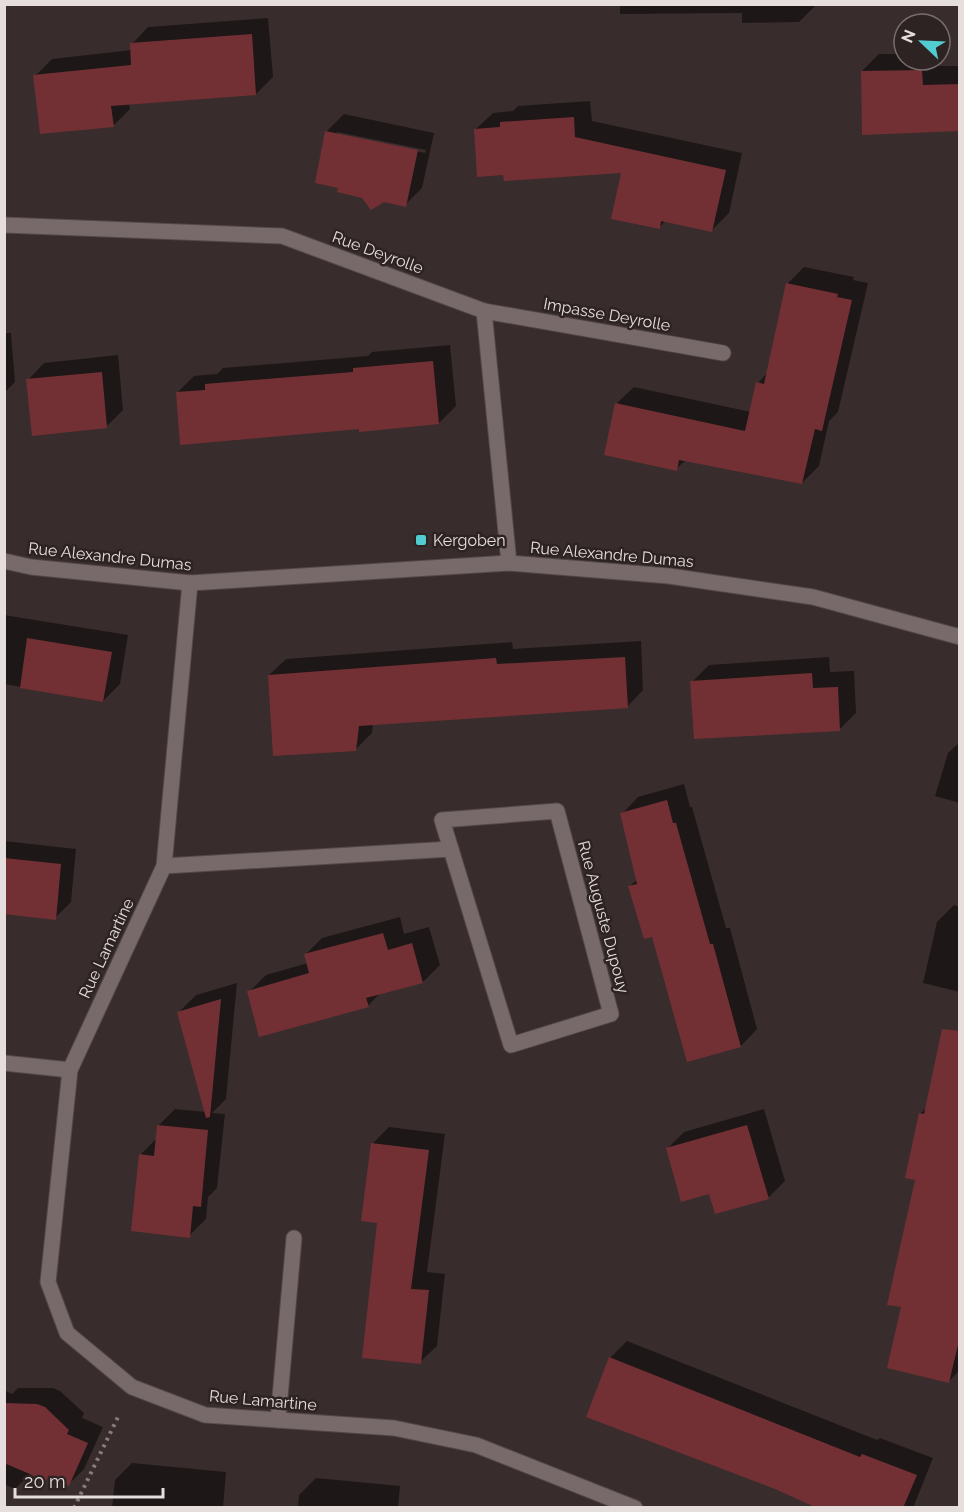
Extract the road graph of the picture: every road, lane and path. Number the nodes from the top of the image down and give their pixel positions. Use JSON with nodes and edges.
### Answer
{"nodes":[{"id":1,"x":4,"y":225,"type":"edge"},
{"id":2,"x":484,"y":311,"type":"junction"},
{"id":3,"x":723,"y":353,"type":"dead end"},
{"id":4,"x":4,"y":561,"type":"edge"},
{"id":5,"x":509,"y":563,"type":"junction"},
{"id":6,"x":190,"y":584,"type":"junction"},
{"id":7,"x":960,"y":637,"type":"edge"},
{"id":8,"x":451,"y":849,"type":"junction"},
{"id":9,"x":164,"y":866,"type":"junction"},
{"id":10,"x":4,"y":1063,"type":"edge"},
{"id":11,"x":70,"y":1070,"type":"junction"},
{"id":12,"x":294,"y":1238,"type":"dead end"},
{"id":13,"x":132,"y":1387,"type":"junction"},
{"id":14,"x":278,"y":1420,"type":"junction"},
{"id":15,"x":74,"y":1508,"type":"edge"},
{"id":16,"x":635,"y":1508,"type":"edge"}],
"edges":[{"from":1,"to":2,"type":"street","name":"Rue Deyrolle"},
{"from":2,"to":3,"type":"street","name":"Impasse Deyrolle"},
{"from":2,"to":5,"type":"street"},
{"from":4,"to":6,"type":"street","name":"Rue Alexandre Dumas"},
{"from":5,"to":6,"type":"street","name":"Rue Alexandre Dumas"},
{"from":5,"to":7,"type":"street","name":"Rue Alexandre Dumas"},
{"from":6,"to":9,"type":"street"},
{"from":8,"to":8,"type":"street","name":"Rue Auguste Dupouy"},
{"from":8,"to":9,"type":"street"},
{"from":9,"to":11,"type":"street","name":"Rue Lamartine"},
{"from":10,"to":11,"type":"street"},
{"from":11,"to":13,"type":"street","name":"Rue Lamartine"},
{"from":12,"to":14,"type":"street"},
{"from":13,"to":14,"type":"street","name":"Rue Lamartine"},
{"from":13,"to":15,"type":"path"},
{"from":14,"to":16,"type":"street","name":"Rue Lamartine"}]}
